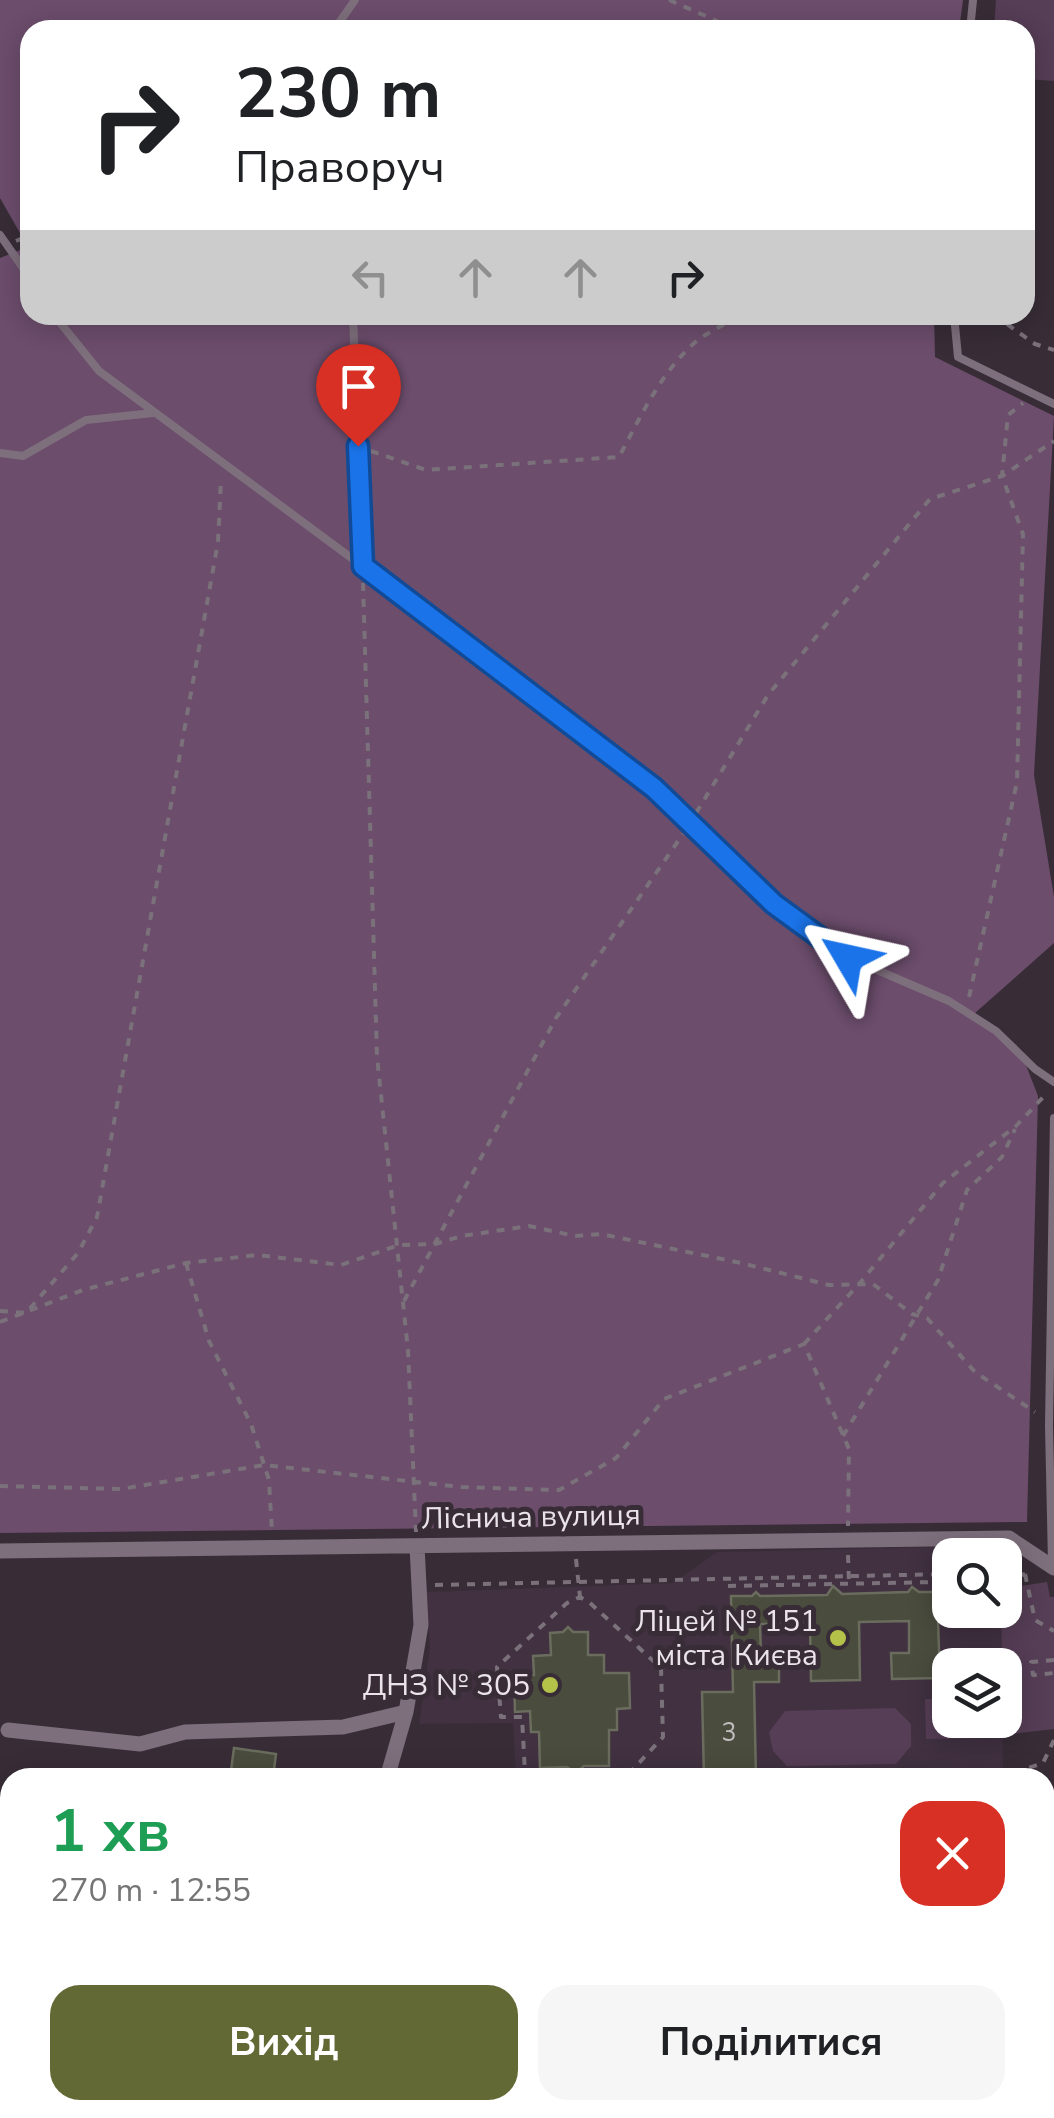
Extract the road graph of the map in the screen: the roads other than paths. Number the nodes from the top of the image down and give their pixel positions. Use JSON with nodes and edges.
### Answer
{"nodes":[{"id":1,"x":0,"y":235,"type":"edge"},
{"id":2,"x":20,"y":264,"type":"edge"},
{"id":3,"x":62,"y":325,"type":"edge"},
{"id":4,"x":354,"y":325,"type":"edge"},
{"id":5,"x":955,"y":325,"type":"edge"},
{"id":6,"x":1054,"y":404,"type":"edge"},
{"id":7,"x":153,"y":413,"type":"junction"},
{"id":8,"x":0,"y":453,"type":"edge"},
{"id":9,"x":363,"y":566,"type":"junction"},
{"id":10,"x":1054,"y":1084,"type":"edge"},
{"id":11,"x":1054,"y":1118,"type":"edge"},
{"id":12,"x":417,"y":1546,"type":"junction"},
{"id":13,"x":0,"y":1552,"type":"edge"},
{"id":14,"x":1053,"y":1568,"type":"edge"},
{"id":15,"x":406,"y":1712,"type":"junction"},
{"id":16,"x":8,"y":1730,"type":"dead end"},
{"id":17,"x":390,"y":1768,"type":"edge"}],
"edges":[{"from":1,"to":2,"type":"lane"},
{"from":3,"to":7,"type":"lane"},
{"from":4,"to":9,"type":"lane"},
{"from":5,"to":6,"type":"lane"},
{"from":7,"to":8,"type":"lane"},
{"from":7,"to":9,"type":"lane"},
{"from":9,"to":10,"type":"lane"},
{"from":11,"to":14,"type":"lane"},
{"from":12,"to":13,"type":"street","name":"Ліснича вулиця"},
{"from":12,"to":14,"type":"street","name":"Ліснича вулиця"},
{"from":12,"to":15,"type":"street"},
{"from":15,"to":16,"type":"street"},
{"from":15,"to":17,"type":"street"}]}
